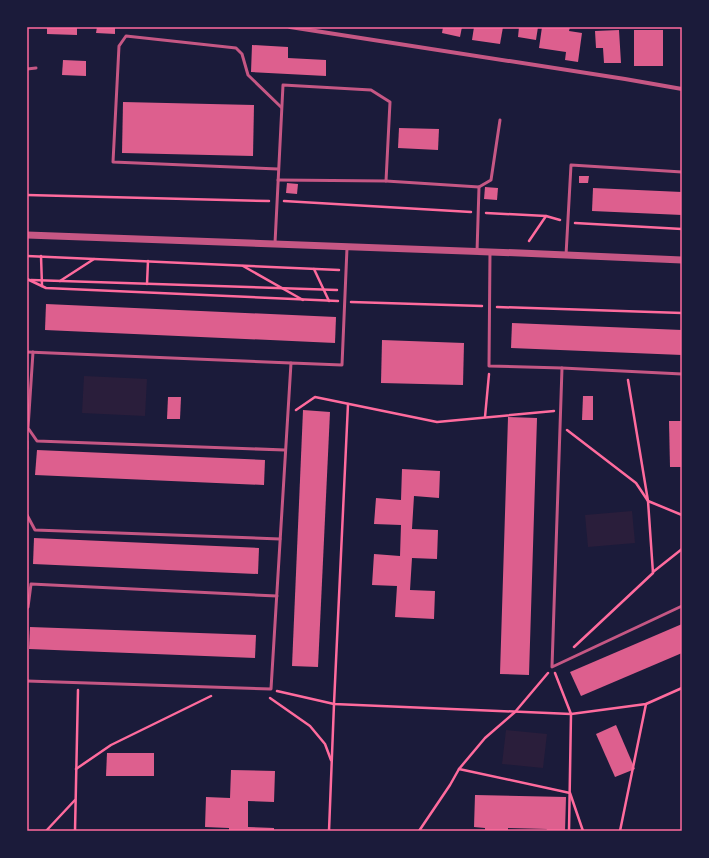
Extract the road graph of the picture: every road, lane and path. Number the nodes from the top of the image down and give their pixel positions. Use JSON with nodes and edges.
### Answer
{"nodes":[{"id":1,"x":290,"y":27,"type":"edge"},
{"id":2,"x":27,"y":68,"type":"edge"},
{"id":3,"x":36,"y":68,"type":"dead end"},
{"id":4,"x":682,"y":89,"type":"edge"},
{"id":5,"x":281,"y":107,"type":"junction"},
{"id":6,"x":500,"y":120,"type":"dead end"},
{"id":7,"x":278,"y":169,"type":"junction"},
{"id":8,"x":682,"y":172,"type":"edge"},
{"id":9,"x":278,"y":180,"type":"junction"},
{"id":10,"x":386,"y":181,"type":"junction"},
{"id":11,"x":479,"y":187,"type":"junction"},
{"id":12,"x":27,"y":195,"type":"edge"},
{"id":13,"x":277,"y":201,"type":"junction"},
{"id":14,"x":478,"y":212,"type":"junction"},
{"id":15,"x":546,"y":216,"type":"junction"},
{"id":16,"x":568,"y":222,"type":"junction"},
{"id":17,"x":682,"y":229,"type":"edge"},
{"id":18,"x":27,"y":235,"type":"edge"},
{"id":19,"x":529,"y":240,"type":"dead end"},
{"id":20,"x":275,"y":245,"type":"junction"},
{"id":21,"x":347,"y":247,"type":"junction"},
{"id":22,"x":477,"y":252,"type":"junction"},
{"id":23,"x":490,"y":252,"type":"junction"},
{"id":24,"x":566,"y":255,"type":"junction"},
{"id":25,"x":27,"y":256,"type":"edge"},
{"id":26,"x":41,"y":256,"type":"junction"},
{"id":27,"x":95,"y":258,"type":"junction"},
{"id":28,"x":682,"y":260,"type":"edge"},
{"id":29,"x":148,"y":261,"type":"junction"},
{"id":30,"x":241,"y":265,"type":"junction"},
{"id":31,"x":314,"y":269,"type":"junction"},
{"id":32,"x":347,"y":270,"type":"junction"},
{"id":33,"x":28,"y":279,"type":"edge"},
{"id":34,"x":42,"y":280,"type":"junction"},
{"id":35,"x":60,"y":281,"type":"junction"},
{"id":36,"x":147,"y":284,"type":"junction"},
{"id":37,"x":42,"y":286,"type":"junction"},
{"id":38,"x":282,"y":288,"type":"junction"},
{"id":39,"x":323,"y":289,"type":"junction"},
{"id":40,"x":346,"y":290,"type":"junction"},
{"id":41,"x":304,"y":300,"type":"junction"},
{"id":42,"x":329,"y":301,"type":"junction"},
{"id":43,"x":346,"y":302,"type":"junction"},
{"id":44,"x":490,"y":307,"type":"junction"},
{"id":45,"x":682,"y":313,"type":"edge"},
{"id":46,"x":27,"y":352,"type":"edge"},
{"id":47,"x":33,"y":352,"type":"junction"},
{"id":48,"x":290,"y":363,"type":"junction"},
{"id":49,"x":489,"y":366,"type":"junction"},
{"id":50,"x":562,"y":368,"type":"junction"},
{"id":51,"x":627,"y":371,"type":"junction"},
{"id":52,"x":682,"y":374,"type":"edge"},
{"id":53,"x":348,"y":404,"type":"junction"},
{"id":54,"x":561,"y":410,"type":"junction"},
{"id":55,"x":288,"y":417,"type":"junction"},
{"id":56,"x":485,"y":417,"type":"junction"},
{"id":57,"x":560,"y":425,"type":"junction"},
{"id":58,"x":285,"y":450,"type":"junction"},
{"id":59,"x":648,"y":501,"type":"junction"},
{"id":60,"x":27,"y":515,"type":"edge"},
{"id":61,"x":682,"y":515,"type":"edge"},
{"id":62,"x":280,"y":539,"type":"junction"},
{"id":63,"x":682,"y":549,"type":"edge"},
{"id":64,"x":653,"y":572,"type":"junction"},
{"id":65,"x":277,"y":596,"type":"junction"},
{"id":66,"x":682,"y":606,"type":"edge"},
{"id":67,"x":27,"y":608,"type":"edge"},
{"id":68,"x":569,"y":651,"type":"dead end"},
{"id":69,"x":552,"y":667,"type":"junction"},
{"id":70,"x":27,"y":681,"type":"edge"},
{"id":71,"x":78,"y":683,"type":"junction"},
{"id":72,"x":228,"y":688,"type":"junction"},
{"id":73,"x":682,"y":688,"type":"edge"},
{"id":74,"x":258,"y":689,"type":"junction"},
{"id":75,"x":271,"y":689,"type":"junction"},
{"id":76,"x":334,"y":704,"type":"junction"},
{"id":77,"x":646,"y":704,"type":"junction"},
{"id":78,"x":515,"y":712,"type":"junction"},
{"id":79,"x":571,"y":714,"type":"junction"},
{"id":80,"x":332,"y":762,"type":"junction"},
{"id":81,"x":459,"y":768,"type":"junction"},
{"id":82,"x":76,"y":769,"type":"junction"},
{"id":83,"x":570,"y":793,"type":"junction"},
{"id":84,"x":75,"y":800,"type":"junction"},
{"id":85,"x":46,"y":831,"type":"edge"},
{"id":86,"x":75,"y":831,"type":"edge"},
{"id":87,"x":329,"y":831,"type":"edge"},
{"id":88,"x":419,"y":831,"type":"edge"},
{"id":89,"x":570,"y":831,"type":"edge"},
{"id":90,"x":583,"y":831,"type":"edge"},
{"id":91,"x":620,"y":831,"type":"edge"}],
"edges":[{"from":1,"to":4,"type":"street"},
{"from":2,"to":3,"type":"lane"},
{"from":5,"to":7,"type":"lane"},
{"from":5,"to":7,"type":"lane"},
{"from":5,"to":10,"type":"lane"},
{"from":6,"to":11,"type":"lane"},
{"from":7,"to":9,"type":"lane"},
{"from":8,"to":16,"type":"lane"},
{"from":9,"to":10,"type":"lane"},
{"from":9,"to":13,"type":"lane"},
{"from":10,"to":11,"type":"lane"},
{"from":11,"to":14,"type":"lane"},
{"from":12,"to":13,"type":"path"},
{"from":13,"to":14,"type":"path"},
{"from":13,"to":20,"type":"lane"},
{"from":14,"to":15,"type":"path"},
{"from":14,"to":22,"type":"lane"},
{"from":15,"to":16,"type":"path"},
{"from":15,"to":19,"type":"path"},
{"from":16,"to":17,"type":"path"},
{"from":16,"to":24,"type":"lane"},
{"from":18,"to":20,"type":"street"},
{"from":20,"to":21,"type":"street"},
{"from":21,"to":22,"type":"street"},
{"from":21,"to":32,"type":"lane"},
{"from":22,"to":23,"type":"street"},
{"from":23,"to":24,"type":"street"},
{"from":23,"to":44,"type":"lane"},
{"from":24,"to":28,"type":"street"},
{"from":25,"to":26,"type":"path"},
{"from":26,"to":27,"type":"path"},
{"from":26,"to":34,"type":"path"},
{"from":27,"to":29,"type":"path"},
{"from":27,"to":35,"type":"path"},
{"from":29,"to":30,"type":"path"},
{"from":29,"to":36,"type":"path"},
{"from":30,"to":31,"type":"path"},
{"from":30,"to":38,"type":"path"},
{"from":31,"to":32,"type":"path"},
{"from":31,"to":39,"type":"path"},
{"from":32,"to":40,"type":"lane"},
{"from":33,"to":34,"type":"path"},
{"from":33,"to":37,"type":"path"},
{"from":34,"to":35,"type":"path"},
{"from":34,"to":37,"type":"path"},
{"from":35,"to":36,"type":"path"},
{"from":36,"to":38,"type":"path"},
{"from":37,"to":41,"type":"path"},
{"from":38,"to":39,"type":"path"},
{"from":38,"to":41,"type":"path"},
{"from":39,"to":40,"type":"path"},
{"from":39,"to":42,"type":"path"},
{"from":40,"to":43,"type":"lane"},
{"from":41,"to":42,"type":"path"},
{"from":42,"to":43,"type":"path"},
{"from":43,"to":44,"type":"path"},
{"from":43,"to":48,"type":"lane"},
{"from":44,"to":45,"type":"path"},
{"from":44,"to":49,"type":"lane"},
{"from":46,"to":47,"type":"lane"},
{"from":47,"to":48,"type":"lane"},
{"from":47,"to":58,"type":"lane"},
{"from":48,"to":55,"type":"lane"},
{"from":49,"to":50,"type":"lane"},
{"from":49,"to":56,"type":"path"},
{"from":50,"to":51,"type":"lane"},
{"from":50,"to":54,"type":"lane"},
{"from":51,"to":52,"type":"lane"},
{"from":51,"to":59,"type":"path"},
{"from":53,"to":55,"type":"path"},
{"from":53,"to":56,"type":"path"},
{"from":53,"to":76,"type":"path"},
{"from":54,"to":56,"type":"path"},
{"from":54,"to":57,"type":"lane"},
{"from":55,"to":58,"type":"lane"},
{"from":57,"to":59,"type":"path"},
{"from":57,"to":69,"type":"lane"},
{"from":58,"to":62,"type":"lane"},
{"from":59,"to":61,"type":"path"},
{"from":59,"to":64,"type":"path"},
{"from":60,"to":62,"type":"lane"},
{"from":62,"to":65,"type":"lane"},
{"from":63,"to":64,"type":"path"},
{"from":64,"to":68,"type":"path"},
{"from":65,"to":67,"type":"lane"},
{"from":65,"to":75,"type":"lane"},
{"from":66,"to":69,"type":"lane"},
{"from":69,"to":78,"type":"path"},
{"from":69,"to":79,"type":"path"},
{"from":70,"to":71,"type":"lane"},
{"from":71,"to":72,"type":"lane"},
{"from":71,"to":82,"type":"path"},
{"from":72,"to":74,"type":"lane"},
{"from":72,"to":82,"type":"path"},
{"from":73,"to":77,"type":"path"},
{"from":74,"to":75,"type":"lane"},
{"from":74,"to":80,"type":"path"},
{"from":75,"to":76,"type":"path"},
{"from":76,"to":78,"type":"path"},
{"from":76,"to":80,"type":"path"},
{"from":77,"to":79,"type":"path"},
{"from":77,"to":91,"type":"path"},
{"from":78,"to":79,"type":"path"},
{"from":78,"to":81,"type":"path"},
{"from":79,"to":83,"type":"path"},
{"from":80,"to":87,"type":"path"},
{"from":81,"to":83,"type":"path"},
{"from":81,"to":88,"type":"path"},
{"from":82,"to":84,"type":"path"},
{"from":83,"to":89,"type":"path"},
{"from":83,"to":90,"type":"path"},
{"from":84,"to":85,"type":"path"},
{"from":84,"to":86,"type":"path"}]}
